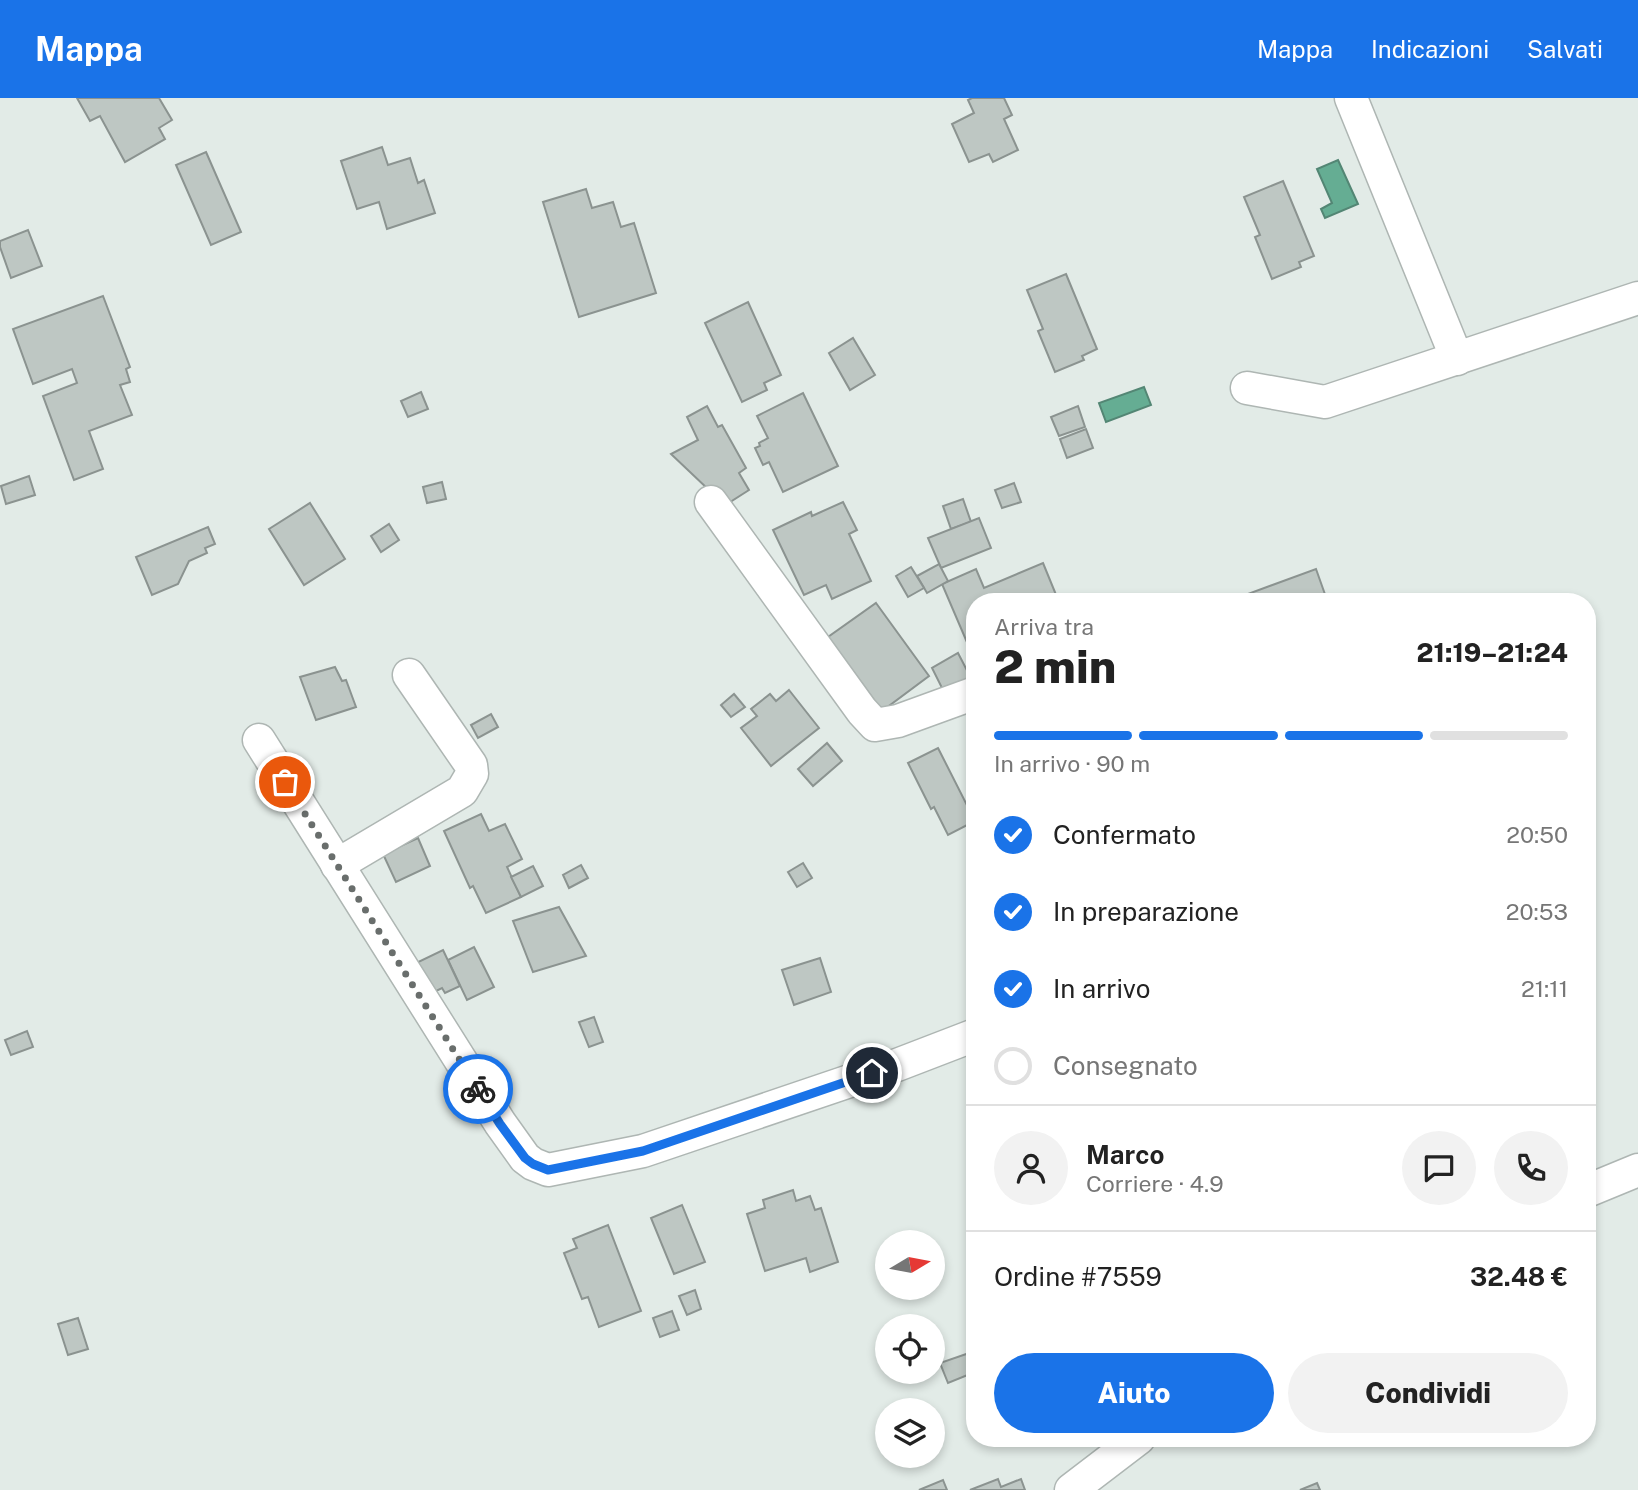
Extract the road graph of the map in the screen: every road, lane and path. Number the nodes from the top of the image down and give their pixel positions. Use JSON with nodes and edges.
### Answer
{"nodes":[{"id":1,"x":1351,"y":98,"type":"edge"},
{"id":2,"x":1638,"y":298,"type":"edge"},
{"id":3,"x":1457,"y":359,"type":"junction"},
{"id":4,"x":1247,"y":388,"type":"dead end"},
{"id":5,"x":711,"y":502,"type":"dead end"},
{"id":6,"x":409,"y":675,"type":"dead end"},
{"id":7,"x":966,"y":696,"type":"edge"},
{"id":8,"x":259,"y":740,"type":"dead end"},
{"id":9,"x":337,"y":865,"type":"junction"},
{"id":10,"x":966,"y":1038,"type":"edge"},
{"id":11,"x":1638,"y":1170,"type":"edge"},
{"id":12,"x":1596,"y":1187,"type":"edge"},
{"id":13,"x":1127,"y":1447,"type":"edge"},
{"id":14,"x":1072,"y":1490,"type":"edge"}],
"edges":[{"from":1,"to":3,"type":"street"},
{"from":2,"to":3,"type":"street"},
{"from":3,"to":4,"type":"street"},
{"from":5,"to":7,"type":"street"},
{"from":6,"to":9,"type":"street"},
{"from":8,"to":9,"type":"street"},
{"from":9,"to":10,"type":"street"},
{"from":11,"to":12,"type":"street"},
{"from":13,"to":14,"type":"street"}]}
